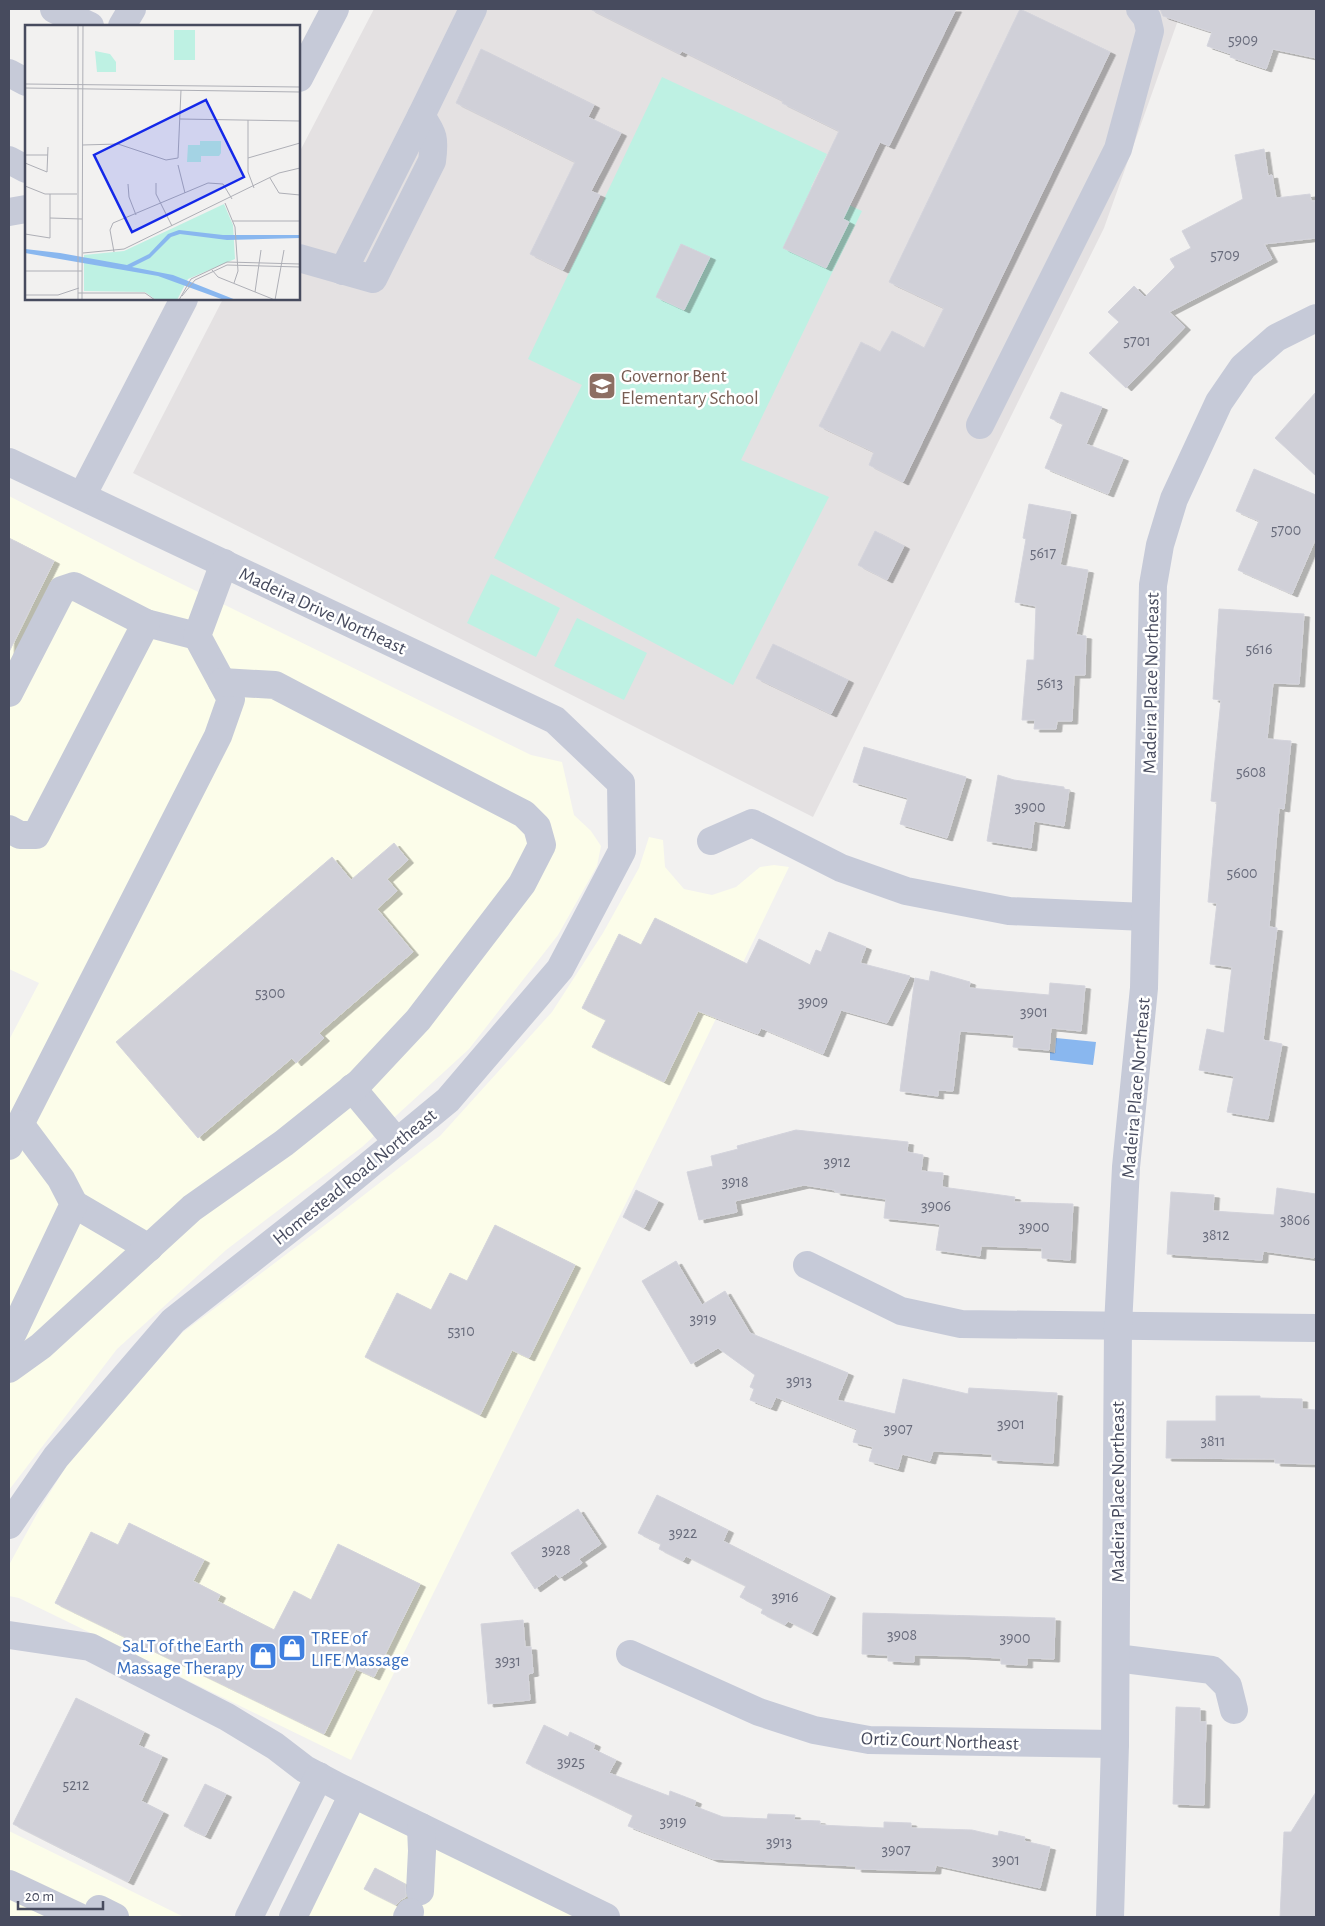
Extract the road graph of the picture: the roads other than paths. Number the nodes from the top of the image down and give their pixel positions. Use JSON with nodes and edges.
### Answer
{"nodes":[{"id":1,"x":54,"y":9,"type":"edge"},
{"id":2,"x":132,"y":9,"type":"edge"},
{"id":3,"x":335,"y":9,"type":"edge"},
{"id":4,"x":473,"y":9,"type":"edge"},
{"id":5,"x":1140,"y":9,"type":"edge"},
{"id":6,"x":88,"y":25,"type":"edge"},
{"id":7,"x":123,"y":25,"type":"edge"},
{"id":8,"x":9,"y":73,"type":"edge"},
{"id":9,"x":300,"y":76,"type":"edge"},
{"id":10,"x":25,"y":81,"type":"edge"},
{"id":11,"x":9,"y":160,"type":"edge"},
{"id":12,"x":25,"y":168,"type":"edge"},
{"id":13,"x":25,"y":209,"type":"edge"},
{"id":14,"x":9,"y":212,"type":"edge"},
{"id":15,"x":300,"y":258,"type":"edge"},
{"id":16,"x":183,"y":300,"type":"edge"},
{"id":17,"x":1316,"y":318,"type":"edge"},
{"id":18,"x":980,"y":425,"type":"dead end"},
{"id":19,"x":9,"y":462,"type":"edge"},
{"id":20,"x":82,"y":496,"type":"junction"},
{"id":21,"x":224,"y":563,"type":"junction"},
{"id":22,"x":146,"y":623,"type":"junction"},
{"id":23,"x":198,"y":636,"type":"junction"},
{"id":24,"x":222,"y":682,"type":"junction"},
{"id":25,"x":9,"y":693,"type":"edge"},
{"id":26,"x":621,"y":783,"type":"joint"},
{"id":27,"x":9,"y":829,"type":"edge"},
{"id":28,"x":711,"y":840,"type":"dead end"},
{"id":29,"x":1145,"y":917,"type":"junction"},
{"id":30,"x":352,"y":1088,"type":"junction"},
{"id":31,"x":14,"y":1135,"type":"edge"},
{"id":32,"x":397,"y":1142,"type":"junction"},
{"id":33,"x":74,"y":1204,"type":"junction"},
{"id":34,"x":149,"y":1248,"type":"junction"},
{"id":35,"x":808,"y":1265,"type":"dead end"},
{"id":36,"x":1118,"y":1326,"type":"junction"},
{"id":37,"x":1316,"y":1328,"type":"edge"},
{"id":38,"x":9,"y":1341,"type":"edge"},
{"id":39,"x":9,"y":1369,"type":"edge"},
{"id":40,"x":9,"y":1525,"type":"edge"},
{"id":41,"x":9,"y":1635,"type":"edge"},
{"id":42,"x":630,"y":1654,"type":"dead end"},
{"id":43,"x":1116,"y":1658,"type":"junction"},
{"id":44,"x":1234,"y":1710,"type":"dead end"},
{"id":45,"x":1115,"y":1744,"type":"junction"},
{"id":46,"x":319,"y":1776,"type":"junction"},
{"id":47,"x":353,"y":1794,"type":"junction"},
{"id":48,"x":421,"y":1827,"type":"junction"},
{"id":49,"x":9,"y":1884,"type":"edge"},
{"id":50,"x":412,"y":1907,"type":"edge"},
{"id":51,"x":79,"y":1917,"type":"edge"},
{"id":52,"x":96,"y":1917,"type":"edge"},
{"id":53,"x":116,"y":1917,"type":"edge"},
{"id":54,"x":249,"y":1917,"type":"edge"},
{"id":55,"x":293,"y":1917,"type":"edge"},
{"id":56,"x":606,"y":1917,"type":"edge"},
{"id":57,"x":1110,"y":1917,"type":"edge"}],
"edges":[{"from":1,"to":6,"type":"street"},
{"from":2,"to":7,"type":"street"},
{"from":3,"to":9,"type":"street"},
{"from":4,"to":15,"type":"street"},
{"from":5,"to":18,"type":"street"},
{"from":8,"to":10,"type":"street"},
{"from":11,"to":12,"type":"street"},
{"from":13,"to":14,"type":"street"},
{"from":16,"to":20,"type":"street"},
{"from":17,"to":29,"type":"street","name":"Madeira Place Northeast"},
{"from":19,"to":20,"type":"street","name":"Madeira Drive Northeast"},
{"from":20,"to":21,"type":"street","name":"Madeira Drive Northeast"},
{"from":21,"to":23,"type":"street"},
{"from":21,"to":26,"type":"street","name":"Madeira Drive Northeast"},
{"from":22,"to":23,"type":"street"},
{"from":22,"to":25,"type":"street"},
{"from":22,"to":27,"type":"street"},
{"from":23,"to":24,"type":"street"},
{"from":24,"to":30,"type":"street"},
{"from":24,"to":31,"type":"street"},
{"from":26,"to":32,"type":"street","name":"Homestead Road Northeast"},
{"from":28,"to":29,"type":"street"},
{"from":29,"to":36,"type":"street","name":"Madeira Place Northeast"},
{"from":30,"to":32,"type":"street"},
{"from":30,"to":34,"type":"street"},
{"from":31,"to":33,"type":"street"},
{"from":32,"to":40,"type":"street","name":"Homestead Road Northeast"},
{"from":33,"to":34,"type":"street"},
{"from":33,"to":38,"type":"street"},
{"from":34,"to":39,"type":"street"},
{"from":35,"to":36,"type":"street"},
{"from":36,"to":37,"type":"street"},
{"from":36,"to":43,"type":"street","name":"Madeira Place Northeast"},
{"from":41,"to":46,"type":"street"},
{"from":42,"to":45,"type":"street","name":"Ortiz Court Northeast"},
{"from":43,"to":44,"type":"street"},
{"from":43,"to":45,"type":"street","name":"Madeira Place Northeast"},
{"from":45,"to":57,"type":"street","name":"Madeira Place Northeast"},
{"from":46,"to":47,"type":"street"},
{"from":46,"to":54,"type":"street"},
{"from":47,"to":48,"type":"street"},
{"from":47,"to":55,"type":"street"},
{"from":48,"to":50,"type":"street"},
{"from":48,"to":56,"type":"street"},
{"from":49,"to":51,"type":"street"},
{"from":52,"to":53,"type":"street"}]}
